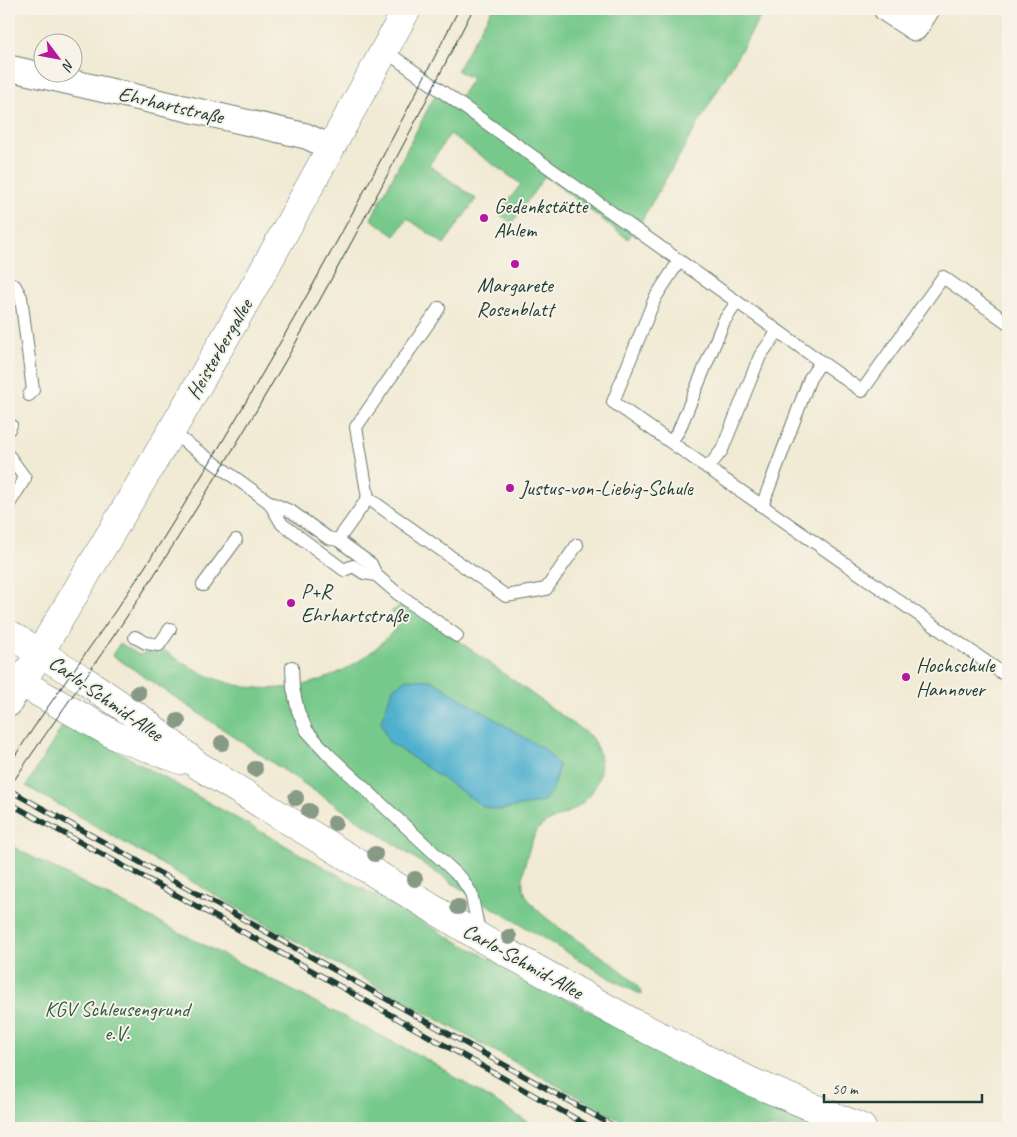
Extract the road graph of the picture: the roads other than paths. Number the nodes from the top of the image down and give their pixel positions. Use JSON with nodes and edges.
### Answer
{"nodes":[{"id":1,"x":406,"y":9,"type":"edge"},
{"id":2,"x":886,"y":9,"type":"edge"},
{"id":3,"x":927,"y":9,"type":"edge"},
{"id":4,"x":384,"y":50,"type":"junction"},
{"id":5,"x":9,"y":68,"type":"edge"},
{"id":6,"x":330,"y":147,"type":"junction"},
{"id":7,"x":679,"y":261,"type":"junction"},
{"id":8,"x":9,"y":282,"type":"edge"},
{"id":9,"x":737,"y":302,"type":"junction"},
{"id":10,"x":439,"y":308,"type":"dead end"},
{"id":11,"x":1008,"y":323,"type":"edge"},
{"id":12,"x":778,"y":331,"type":"junction"},
{"id":13,"x":821,"y":362,"type":"junction"},
{"id":14,"x":29,"y":395,"type":"dead end"},
{"id":15,"x":171,"y":432,"type":"junction"},
{"id":16,"x":671,"y":442,"type":"junction"},
{"id":17,"x":9,"y":456,"type":"edge"},
{"id":18,"x":708,"y":468,"type":"junction"},
{"id":19,"x":368,"y":498,"type":"junction"},
{"id":20,"x":269,"y":502,"type":"junction"},
{"id":21,"x":9,"y":504,"type":"edge"},
{"id":22,"x":762,"y":506,"type":"junction"},
{"id":23,"x":236,"y":540,"type":"dead end"},
{"id":24,"x":338,"y":540,"type":"junction"},
{"id":25,"x":577,"y":545,"type":"dead end"},
{"id":26,"x":376,"y":575,"type":"junction"},
{"id":27,"x":203,"y":585,"type":"dead end"},
{"id":28,"x":170,"y":630,"type":"dead end"},
{"id":29,"x":9,"y":634,"type":"edge"},
{"id":30,"x":457,"y":636,"type":"dead end"},
{"id":31,"x":135,"y":637,"type":"dead end"},
{"id":32,"x":40,"y":652,"type":"junction"},
{"id":33,"x":292,"y":667,"type":"dead end"},
{"id":34,"x":1008,"y":677,"type":"edge"},
{"id":35,"x":13,"y":688,"type":"edge"},
{"id":36,"x":199,"y":766,"type":"junction"},
{"id":37,"x":480,"y":938,"type":"junction"},
{"id":38,"x":862,"y":1128,"type":"edge"}],
"edges":[{"from":1,"to":4,"type":"main road","name":"Heisterbergallee"},
{"from":2,"to":3,"type":"street"},
{"from":4,"to":6,"type":"main road","name":"Heisterbergallee"},
{"from":4,"to":7,"type":"lane"},
{"from":5,"to":6,"type":"street","name":"Ehrhartstraße"},
{"from":6,"to":15,"type":"main road","name":"Heisterbergallee"},
{"from":7,"to":9,"type":"lane"},
{"from":7,"to":16,"type":"lane"},
{"from":8,"to":14,"type":"lane"},
{"from":9,"to":12,"type":"lane"},
{"from":9,"to":16,"type":"lane"},
{"from":10,"to":19,"type":"lane"},
{"from":11,"to":13,"type":"lane"},
{"from":12,"to":13,"type":"lane"},
{"from":12,"to":18,"type":"lane"},
{"from":13,"to":22,"type":"lane"},
{"from":15,"to":20,"type":"lane"},
{"from":15,"to":32,"type":"main road","name":"Heisterbergallee"},
{"from":16,"to":18,"type":"lane"},
{"from":17,"to":21,"type":"lane"},
{"from":18,"to":22,"type":"lane"},
{"from":19,"to":24,"type":"lane"},
{"from":19,"to":25,"type":"lane"},
{"from":20,"to":24,"type":"lane"},
{"from":20,"to":26,"type":"lane"},
{"from":22,"to":34,"type":"lane"},
{"from":23,"to":27,"type":"lane"},
{"from":24,"to":26,"type":"lane"},
{"from":26,"to":30,"type":"lane"},
{"from":28,"to":31,"type":"lane"},
{"from":29,"to":32,"type":"main road","name":"Carlo-Schmid-Allee"},
{"from":32,"to":35,"type":"main road","name":"Heisterbergallee"},
{"from":32,"to":36,"type":"main road","name":"Carlo-Schmid-Allee"},
{"from":33,"to":37,"type":"lane"},
{"from":35,"to":36,"type":"main road","name":"Carlo-Schmid-Allee"},
{"from":36,"to":37,"type":"main road","name":"Carlo-Schmid-Allee"},
{"from":37,"to":38,"type":"main road","name":"Carlo-Schmid-Allee"}]}
